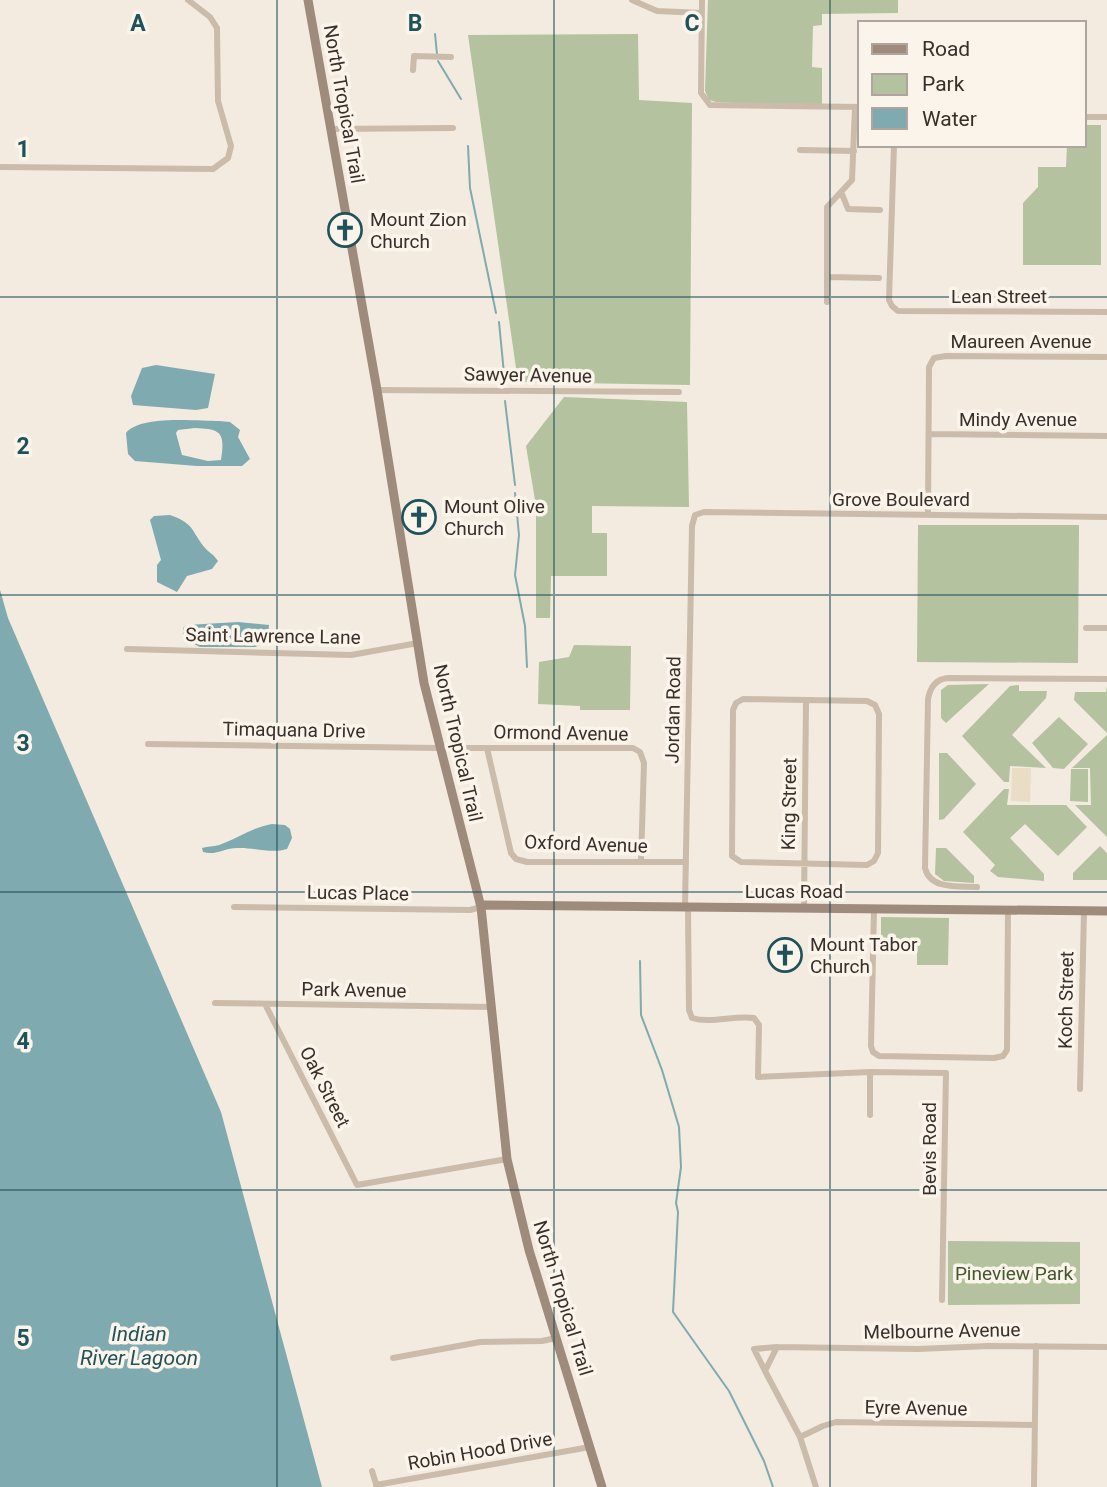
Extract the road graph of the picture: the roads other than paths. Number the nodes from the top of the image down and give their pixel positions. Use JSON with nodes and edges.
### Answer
{"nodes":[{"id":1,"x":188,"y":0,"type":"edge"},
{"id":2,"x":308,"y":0,"type":"edge"},
{"id":3,"x":632,"y":0,"type":"edge"},
{"id":4,"x":702,"y":0,"type":"edge"},
{"id":5,"x":702,"y":13,"type":"junction"},
{"id":6,"x":451,"y":57,"type":"dead end"},
{"id":7,"x":413,"y":70,"type":"dead end"},
{"id":8,"x":858,"y":107,"type":"edge"},
{"id":9,"x":1086,"y":117,"type":"edge"},
{"id":10,"x":1107,"y":117,"type":"edge"},
{"id":11,"x":331,"y":128,"type":"junction"},
{"id":12,"x":453,"y":128,"type":"dead end"},
{"id":13,"x":894,"y":147,"type":"edge"},
{"id":14,"x":800,"y":150,"type":"dead end"},
{"id":15,"x":854,"y":151,"type":"junction"},
{"id":16,"x":0,"y":167,"type":"edge"},
{"id":17,"x":842,"y":194,"type":"junction"},
{"id":18,"x":880,"y":209,"type":"dead end"},
{"id":19,"x":828,"y":277,"type":"junction"},
{"id":20,"x":879,"y":278,"type":"dead end"},
{"id":21,"x":828,"y":302,"type":"dead end"},
{"id":22,"x":1107,"y":312,"type":"edge"},
{"id":23,"x":1107,"y":357,"type":"edge"},
{"id":24,"x":377,"y":390,"type":"junction"},
{"id":25,"x":679,"y":393,"type":"dead end"},
{"id":26,"x":929,"y":434,"type":"junction"},
{"id":27,"x":1107,"y":436,"type":"edge"},
{"id":28,"x":928,"y":514,"type":"junction"},
{"id":29,"x":695,"y":516,"type":"joint"},
{"id":30,"x":1107,"y":517,"type":"edge"},
{"id":31,"x":1086,"y":628,"type":"dead end"},
{"id":32,"x":1107,"y":628,"type":"edge"},
{"id":33,"x":418,"y":643,"type":"junction"},
{"id":34,"x":127,"y":649,"type":"dead end"},
{"id":35,"x":1107,"y":679,"type":"edge"},
{"id":36,"x":806,"y":700,"type":"junction"},
{"id":37,"x":148,"y":744,"type":"dead end"},
{"id":38,"x":439,"y":748,"type":"junction"},
{"id":39,"x":487,"y":748,"type":"junction"},
{"id":40,"x":641,"y":861,"type":"junction"},
{"id":41,"x":686,"y":862,"type":"junction"},
{"id":42,"x":804,"y":864,"type":"junction"},
{"id":43,"x":977,"y":887,"type":"dead end"},
{"id":44,"x":481,"y":906,"type":"junction"},
{"id":45,"x":234,"y":907,"type":"dead end"},
{"id":46,"x":687,"y":907,"type":"junction"},
{"id":47,"x":804,"y":908,"type":"junction"},
{"id":48,"x":874,"y":909,"type":"junction"},
{"id":49,"x":1008,"y":910,"type":"junction"},
{"id":50,"x":1084,"y":911,"type":"junction"},
{"id":51,"x":1107,"y":912,"type":"edge"},
{"id":52,"x":215,"y":1003,"type":"dead end"},
{"id":53,"x":265,"y":1004,"type":"junction"},
{"id":54,"x":492,"y":1007,"type":"junction"},
{"id":55,"x":870,"y":1072,"type":"junction"},
{"id":56,"x":1080,"y":1089,"type":"dead end"},
{"id":57,"x":870,"y":1115,"type":"dead end"},
{"id":58,"x":508,"y":1159,"type":"junction"},
{"id":59,"x":942,"y":1300,"type":"dead end"},
{"id":60,"x":556,"y":1338,"type":"junction"},
{"id":61,"x":1036,"y":1346,"type":"junction"},
{"id":62,"x":777,"y":1347,"type":"junction"},
{"id":63,"x":1107,"y":1347,"type":"edge"},
{"id":64,"x":393,"y":1358,"type":"dead end"},
{"id":65,"x":765,"y":1371,"type":"junction"},
{"id":66,"x":1034,"y":1425,"type":"junction"},
{"id":67,"x":800,"y":1437,"type":"junction"},
{"id":68,"x":590,"y":1447,"type":"junction"},
{"id":69,"x":372,"y":1471,"type":"dead end"},
{"id":70,"x":377,"y":1486,"type":"edge"},
{"id":71,"x":602,"y":1487,"type":"edge"},
{"id":72,"x":816,"y":1487,"type":"edge"},
{"id":73,"x":1034,"y":1487,"type":"edge"}],
"edges":[{"from":1,"to":16,"type":"street"},
{"from":2,"to":11,"type":"street","name":"North Tropical Trail"},
{"from":3,"to":5,"type":"street"},
{"from":4,"to":5,"type":"street"},
{"from":5,"to":8,"type":"street"},
{"from":6,"to":7,"type":"street"},
{"from":8,"to":15,"type":"street"},
{"from":9,"to":10,"type":"street"},
{"from":11,"to":12,"type":"street"},
{"from":11,"to":24,"type":"street","name":"North Tropical Trail"},
{"from":13,"to":22,"type":"street","name":"Lean Street"},
{"from":14,"to":15,"type":"street"},
{"from":15,"to":17,"type":"street"},
{"from":17,"to":18,"type":"street"},
{"from":17,"to":19,"type":"street"},
{"from":19,"to":20,"type":"street"},
{"from":19,"to":21,"type":"street"},
{"from":23,"to":26,"type":"street","name":"Maureen Avenue"},
{"from":24,"to":25,"type":"street","name":"Sawyer Avenue"},
{"from":24,"to":33,"type":"street","name":"North Tropical Trail"},
{"from":26,"to":27,"type":"street","name":"Mindy Avenue"},
{"from":26,"to":28,"type":"street"},
{"from":28,"to":29,"type":"street","name":"Grove Boulevard"},
{"from":28,"to":30,"type":"street","name":"Grove Boulevard"},
{"from":29,"to":41,"type":"street","name":"Jordan Road"},
{"from":31,"to":32,"type":"street"},
{"from":33,"to":34,"type":"street","name":"Saint Lawrence Lane"},
{"from":33,"to":38,"type":"street","name":"North Tropical Trail"},
{"from":35,"to":43,"type":"street"},
{"from":36,"to":42,"type":"street","name":"King Street"},
{"from":36,"to":42,"type":"street"},
{"from":36,"to":42,"type":"street"},
{"from":37,"to":38,"type":"street","name":"Timaquana Drive"},
{"from":38,"to":39,"type":"street","name":"Ormond Avenue"},
{"from":38,"to":44,"type":"street","name":"North Tropical Trail"},
{"from":39,"to":40,"type":"street","name":"Oxford Avenue"},
{"from":39,"to":40,"type":"street","name":"Ormond Avenue"},
{"from":40,"to":41,"type":"street","name":"Oxford Avenue"},
{"from":41,"to":46,"type":"street","name":"Jordan Road"},
{"from":42,"to":47,"type":"street","name":"King Street"},
{"from":44,"to":45,"type":"street","name":"Lucas Place"},
{"from":44,"to":46,"type":"street","name":"Lucas Road"},
{"from":44,"to":54,"type":"street","name":"North Tropical Trail"},
{"from":46,"to":47,"type":"street","name":"Lucas Road"},
{"from":46,"to":55,"type":"street","name":"Bevis Road"},
{"from":47,"to":48,"type":"street","name":"Lucas Road"},
{"from":48,"to":49,"type":"street","name":"Lucas Road"},
{"from":48,"to":49,"type":"street"},
{"from":49,"to":50,"type":"street","name":"Lucas Road"},
{"from":50,"to":51,"type":"street","name":"Lucas Road"},
{"from":50,"to":56,"type":"street","name":"Koch Street"},
{"from":52,"to":53,"type":"street","name":"Park Avenue"},
{"from":53,"to":54,"type":"street","name":"Park Avenue"},
{"from":53,"to":58,"type":"street","name":"Oak Street"},
{"from":54,"to":58,"type":"street","name":"North Tropical Trail"},
{"from":55,"to":57,"type":"street"},
{"from":55,"to":59,"type":"street","name":"Bevis Road"},
{"from":58,"to":60,"type":"street","name":"North Tropical Trail"},
{"from":60,"to":64,"type":"street"},
{"from":60,"to":68,"type":"street","name":"North Tropical Trail"},
{"from":61,"to":62,"type":"street","name":"Melbourne Avenue"},
{"from":61,"to":63,"type":"street","name":"Melbourne Avenue"},
{"from":61,"to":66,"type":"street"},
{"from":62,"to":65,"type":"street"},
{"from":62,"to":65,"type":"street"},
{"from":65,"to":67,"type":"street"},
{"from":66,"to":67,"type":"street","name":"Eyre Avenue"},
{"from":66,"to":73,"type":"street"},
{"from":67,"to":72,"type":"street"},
{"from":68,"to":70,"type":"street","name":"Robin Hood Drive"},
{"from":68,"to":71,"type":"street","name":"North Tropical Trail"},
{"from":69,"to":70,"type":"street","name":"Robin Hood Drive"}]}
